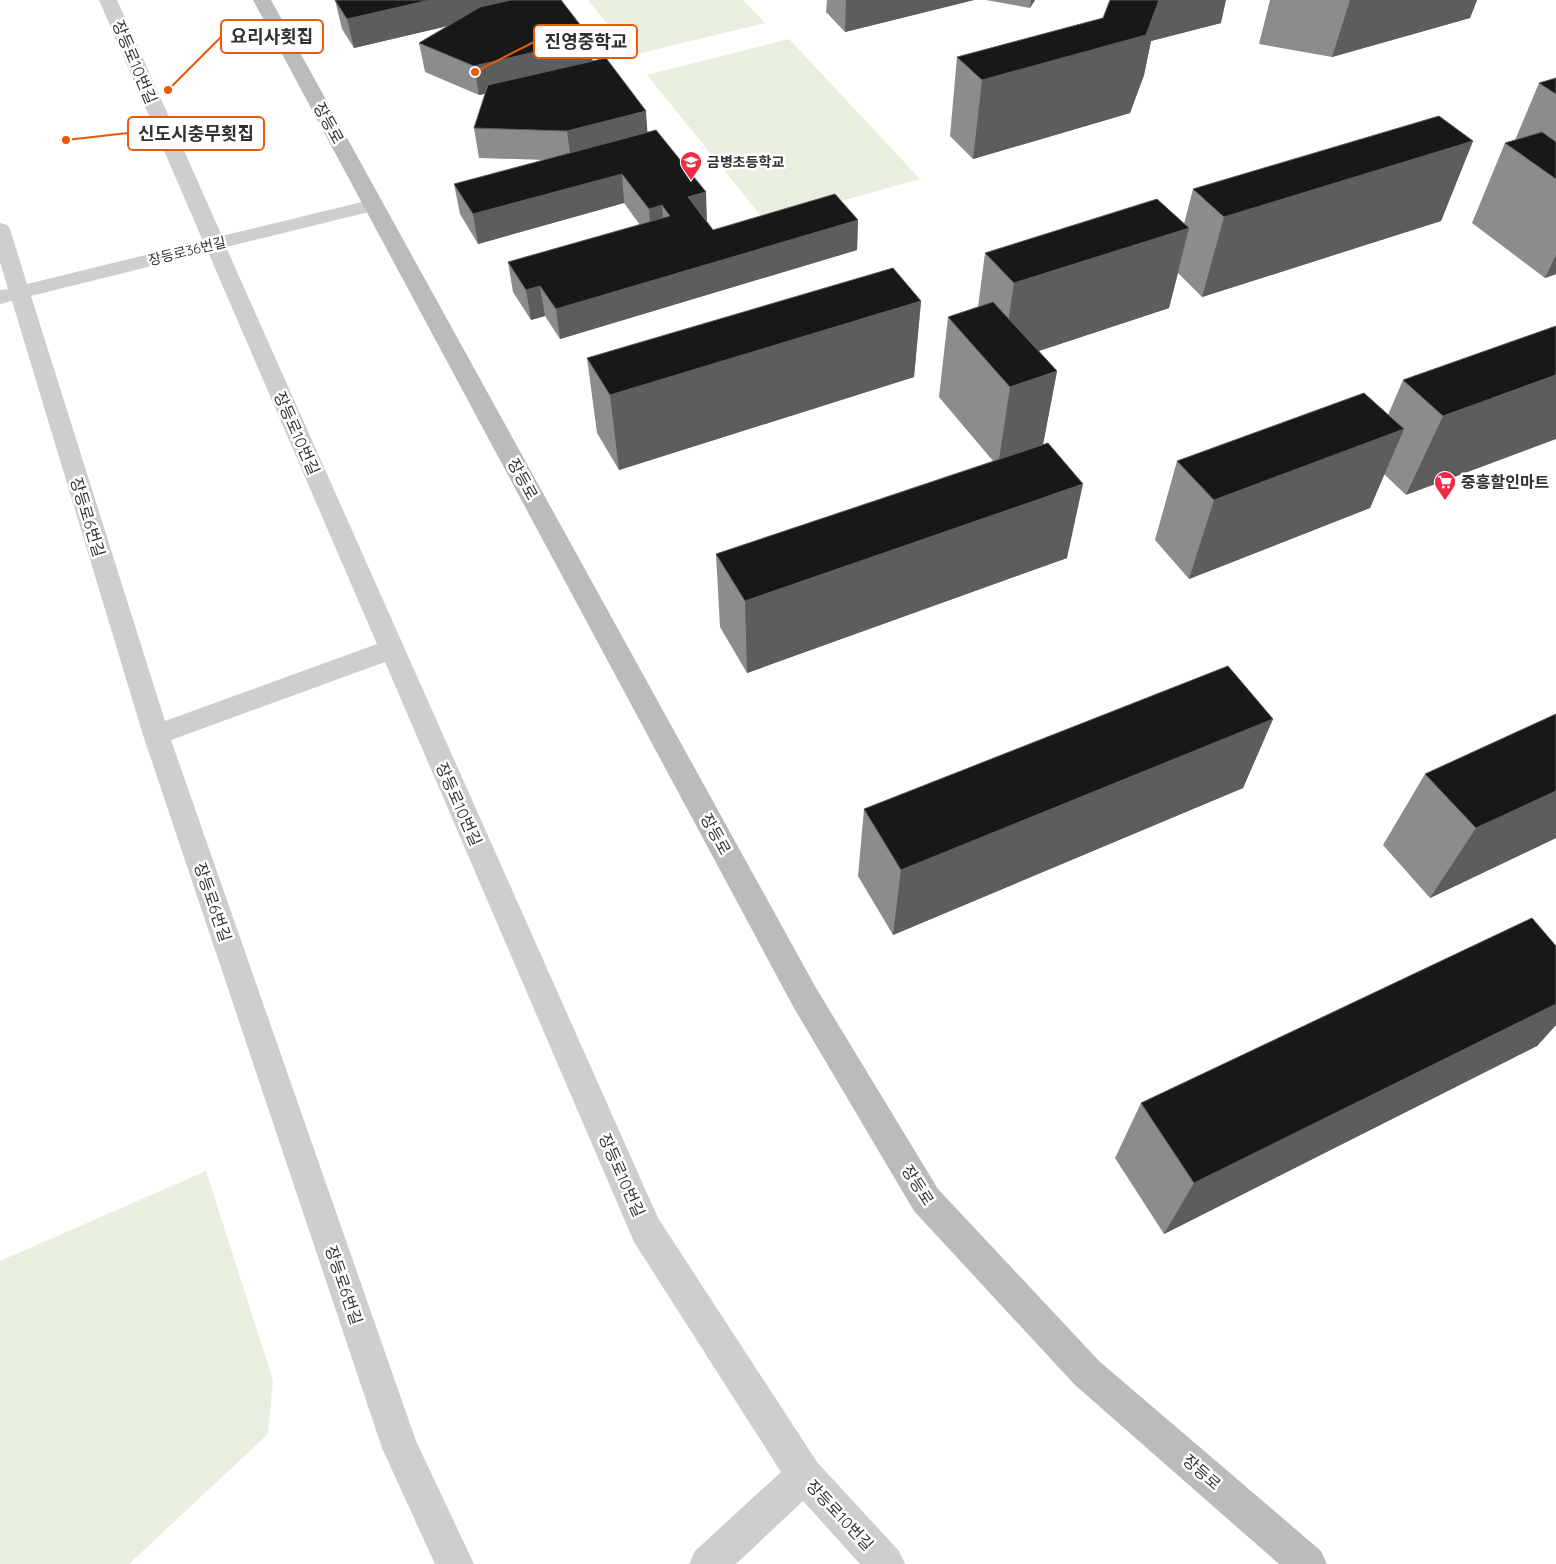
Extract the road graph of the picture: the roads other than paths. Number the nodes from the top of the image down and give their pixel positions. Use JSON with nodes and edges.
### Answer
{"nodes":[{"id":1,"x":108,"y":0,"type":"edge"},
{"id":2,"x":262,"y":0,"type":"edge"},
{"id":3,"x":374,"y":205,"type":"junction"},
{"id":4,"x":0,"y":229,"type":"edge"},
{"id":5,"x":214,"y":244,"type":"junction"},
{"id":6,"x":10,"y":295,"type":"edge"},
{"id":7,"x":392,"y":649,"type":"junction"},
{"id":8,"x":156,"y":735,"type":"junction"},
{"id":9,"x":804,"y":1475,"type":"junction"},
{"id":10,"x":456,"y":1564,"type":"edge"},
{"id":11,"x":708,"y":1564,"type":"edge"},
{"id":12,"x":886,"y":1564,"type":"edge"},
{"id":13,"x":1308,"y":1564,"type":"edge"}],
"edges":[{"from":1,"to":5,"type":"street","name":"장등로10번길"},
{"from":2,"to":3,"type":"main road","name":"장등로"},
{"from":3,"to":5,"type":"street","name":"장등로36번길"},
{"from":3,"to":13,"type":"main road","name":"장등로"},
{"from":4,"to":6,"type":"street","name":"장등로6번길"},
{"from":5,"to":6,"type":"street","name":"장등로36번길"},
{"from":5,"to":7,"type":"street","name":"장등로10번길"},
{"from":6,"to":8,"type":"street","name":"장등로6번길"},
{"from":7,"to":8,"type":"street"},
{"from":7,"to":9,"type":"street","name":"장등로10번길"},
{"from":8,"to":10,"type":"street","name":"장등로6번길"},
{"from":9,"to":11,"type":"street"},
{"from":9,"to":12,"type":"street","name":"장등로10번길"}]}
